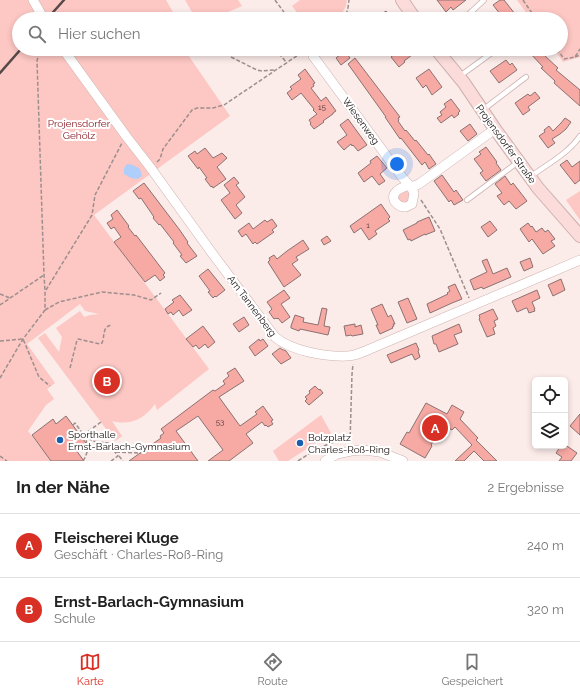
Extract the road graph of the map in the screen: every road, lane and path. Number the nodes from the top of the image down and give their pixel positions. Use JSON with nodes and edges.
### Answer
{"nodes":[{"id":1,"x":33,"y":0,"type":"edge"},
{"id":2,"x":275,"y":0,"type":"edge"},
{"id":3,"x":349,"y":0,"type":"edge"},
{"id":4,"x":402,"y":0,"type":"edge"},
{"id":5,"x":484,"y":0,"type":"edge"},
{"id":6,"x":523,"y":0,"type":"edge"},
{"id":7,"x":40,"y":12,"type":"edge"},
{"id":8,"x":284,"y":12,"type":"edge"},
{"id":9,"x":347,"y":12,"type":"edge"},
{"id":10,"x":410,"y":12,"type":"edge"},
{"id":11,"x":471,"y":12,"type":"edge"},
{"id":12,"x":531,"y":12,"type":"edge"},
{"id":13,"x":580,"y":49,"type":"edge"},
{"id":14,"x":38,"y":56,"type":"edge"},
{"id":15,"x":68,"y":56,"type":"edge"},
{"id":16,"x":281,"y":56,"type":"edge"},
{"id":17,"x":296,"y":56,"type":"edge"},
{"id":18,"x":313,"y":56,"type":"dead end"},
{"id":19,"x":442,"y":56,"type":"edge"},
{"id":20,"x":488,"y":56,"type":"edge"},
{"id":21,"x":562,"y":56,"type":"edge"},
{"id":22,"x":580,"y":56,"type":"edge"},
{"id":23,"x":231,"y":57,"type":"dead end"},
{"id":24,"x":575,"y":57,"type":"junction"},
{"id":25,"x":287,"y":63,"type":"junction"},
{"id":26,"x":276,"y":70,"type":"junction"},
{"id":27,"x":459,"y":77,"type":"junction"},
{"id":28,"x":526,"y":78,"type":"dead end"},
{"id":29,"x":482,"y":110,"type":"junction"},
{"id":30,"x":495,"y":129,"type":"junction"},
{"id":31,"x":126,"y":136,"type":"junction"},
{"id":32,"x":580,"y":136,"type":"edge"},
{"id":33,"x":519,"y":161,"type":"junction"},
{"id":34,"x":150,"y":167,"type":"junction"},
{"id":35,"x":530,"y":177,"type":"junction"},
{"id":36,"x":411,"y":188,"type":"junction"},
{"id":37,"x":467,"y":200,"type":"dead end"},
{"id":38,"x":580,"y":236,"type":"edge"},
{"id":39,"x":580,"y":260,"type":"edge"},
{"id":40,"x":44,"y":276,"type":"junction"},
{"id":41,"x":45,"y":291,"type":"junction"},
{"id":42,"x":161,"y":293,"type":"dead end"},
{"id":43,"x":0,"y":294,"type":"edge"},
{"id":44,"x":11,"y":298,"type":"junction"},
{"id":45,"x":0,"y":305,"type":"edge"},
{"id":46,"x":472,"y":306,"type":"junction"},
{"id":47,"x":45,"y":310,"type":"junction"},
{"id":48,"x":111,"y":325,"type":"dead end"},
{"id":49,"x":23,"y":340,"type":"junction"},
{"id":50,"x":0,"y":341,"type":"edge"},
{"id":51,"x":354,"y":354,"type":"junction"},
{"id":52,"x":70,"y":368,"type":"dead end"},
{"id":53,"x":0,"y":378,"type":"edge"},
{"id":54,"x":50,"y":386,"type":"dead end"},
{"id":55,"x":101,"y":422,"type":"dead end"},
{"id":56,"x":72,"y":425,"type":"dead end"},
{"id":57,"x":85,"y":434,"type":"junction"},
{"id":58,"x":329,"y":434,"type":"dead end"},
{"id":59,"x":82,"y":438,"type":"dead end"},
{"id":60,"x":350,"y":438,"type":"junction"},
{"id":61,"x":332,"y":442,"type":"junction"},
{"id":62,"x":351,"y":451,"type":"junction"},
{"id":63,"x":116,"y":452,"type":"junction"},
{"id":64,"x":140,"y":453,"type":"dead end"},
{"id":65,"x":0,"y":456,"type":"edge"},
{"id":66,"x":118,"y":456,"type":"junction"},
{"id":67,"x":6,"y":461,"type":"edge"},
{"id":68,"x":83,"y":461,"type":"edge"},
{"id":69,"x":111,"y":461,"type":"edge"},
{"id":70,"x":123,"y":461,"type":"edge"},
{"id":71,"x":298,"y":461,"type":"edge"},
{"id":72,"x":325,"y":461,"type":"edge"},
{"id":73,"x":403,"y":461,"type":"edge"}],
"edges":[{"from":1,"to":7,"type":"street"},
{"from":2,"to":8,"type":"path"},
{"from":3,"to":9,"type":"path"},
{"from":4,"to":10,"type":"street"},
{"from":5,"to":11,"type":"lane"},
{"from":6,"to":12,"type":"path"},
{"from":13,"to":24,"type":"path"},
{"from":14,"to":40,"type":"path"},
{"from":15,"to":31,"type":"street","name":"Am Tannenberg"},
{"from":16,"to":25,"type":"path"},
{"from":17,"to":25,"type":"path"},
{"from":18,"to":36,"type":"street","name":"Wiesenweg"},
{"from":19,"to":27,"type":"street","name":"Projensdorfer Straße"},
{"from":20,"to":27,"type":"lane"},
{"from":21,"to":24,"type":"path"},
{"from":22,"to":24,"type":"path"},
{"from":23,"to":26,"type":"path"},
{"from":25,"to":26,"type":"path"},
{"from":26,"to":34,"type":"path"},
{"from":27,"to":29,"type":"street","name":"Projensdorfer Straße"},
{"from":28,"to":29,"type":"lane"},
{"from":29,"to":30,"type":"street","name":"Projensdorfer Straße"},
{"from":30,"to":33,"type":"street","name":"Projensdorfer Straße"},
{"from":30,"to":36,"type":"street"},
{"from":31,"to":34,"type":"street","name":"Am Tannenberg"},
{"from":31,"to":41,"type":"path"},
{"from":32,"to":35,"type":"lane"},
{"from":33,"to":35,"type":"street","name":"Projensdorfer Straße"},
{"from":33,"to":37,"type":"lane"},
{"from":34,"to":51,"type":"street","name":"Am Tannenberg"},
{"from":35,"to":38,"type":"street","name":"Projensdorfer Straße"},
{"from":36,"to":46,"type":"path"},
{"from":39,"to":46,"type":"street","name":"Am Tannenberg"},
{"from":40,"to":41,"type":"path"},
{"from":40,"to":44,"type":"path"},
{"from":41,"to":47,"type":"path"},
{"from":42,"to":47,"type":"path"},
{"from":43,"to":44,"type":"path"},
{"from":44,"to":45,"type":"path"},
{"from":46,"to":51,"type":"street","name":"Am Tannenberg"},
{"from":47,"to":49,"type":"path"},
{"from":48,"to":52,"type":"path"},
{"from":49,"to":50,"type":"path"},
{"from":49,"to":53,"type":"path"},
{"from":49,"to":54,"type":"path"},
{"from":51,"to":60,"type":"path"},
{"from":55,"to":57,"type":"path"},
{"from":56,"to":57,"type":"path"},
{"from":57,"to":59,"type":"path"},
{"from":57,"to":63,"type":"path"},
{"from":57,"to":68,"type":"path"},
{"from":58,"to":61,"type":"path"},
{"from":60,"to":61,"type":"path"},
{"from":60,"to":62,"type":"path"},
{"from":61,"to":71,"type":"path"},
{"from":62,"to":72,"type":"street"},
{"from":62,"to":73,"type":"street"},
{"from":63,"to":64,"type":"path"},
{"from":63,"to":66,"type":"path"},
{"from":65,"to":67,"type":"path"},
{"from":66,"to":69,"type":"path"},
{"from":66,"to":70,"type":"path"}]}
